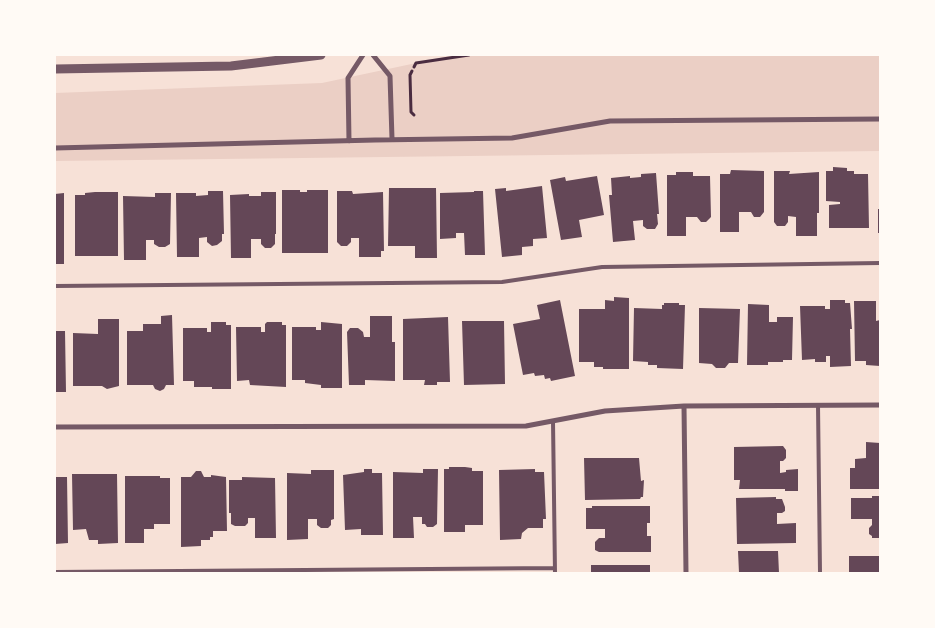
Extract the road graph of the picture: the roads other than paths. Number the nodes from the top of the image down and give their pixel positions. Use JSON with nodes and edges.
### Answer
{"nodes":[{"id":1,"x":321,"y":55,"type":"edge"},
{"id":2,"x":363,"y":55,"type":"edge"},
{"id":3,"x":373,"y":55,"type":"edge"},
{"id":4,"x":55,"y":70,"type":"edge"},
{"id":5,"x":880,"y":119,"type":"edge"},
{"id":6,"x":349,"y":140,"type":"junction"},
{"id":7,"x":392,"y":140,"type":"junction"},
{"id":8,"x":55,"y":148,"type":"edge"},
{"id":9,"x":880,"y":263,"type":"edge"},
{"id":10,"x":55,"y":286,"type":"edge"},
{"id":11,"x":818,"y":405,"type":"junction"},
{"id":12,"x":880,"y":405,"type":"edge"},
{"id":13,"x":684,"y":406,"type":"junction"},
{"id":14,"x":553,"y":420,"type":"junction"},
{"id":15,"x":55,"y":427,"type":"edge"},
{"id":16,"x":555,"y":568,"type":"junction"},
{"id":17,"x":55,"y":572,"type":"edge"},
{"id":18,"x":556,"y":573,"type":"edge"},
{"id":19,"x":686,"y":573,"type":"edge"},
{"id":20,"x":820,"y":573,"type":"edge"}],
"edges":[{"from":1,"to":4,"type":"street"},
{"from":2,"to":6,"type":"street"},
{"from":3,"to":7,"type":"street"},
{"from":5,"to":7,"type":"street"},
{"from":6,"to":7,"type":"street"},
{"from":6,"to":8,"type":"street"},
{"from":9,"to":10,"type":"lane"},
{"from":11,"to":12,"type":"street"},
{"from":11,"to":13,"type":"street"},
{"from":11,"to":20,"type":"lane"},
{"from":13,"to":14,"type":"street"},
{"from":13,"to":19,"type":"street"},
{"from":14,"to":15,"type":"street"},
{"from":14,"to":16,"type":"lane"},
{"from":16,"to":17,"type":"lane"},
{"from":16,"to":18,"type":"lane"}]}
